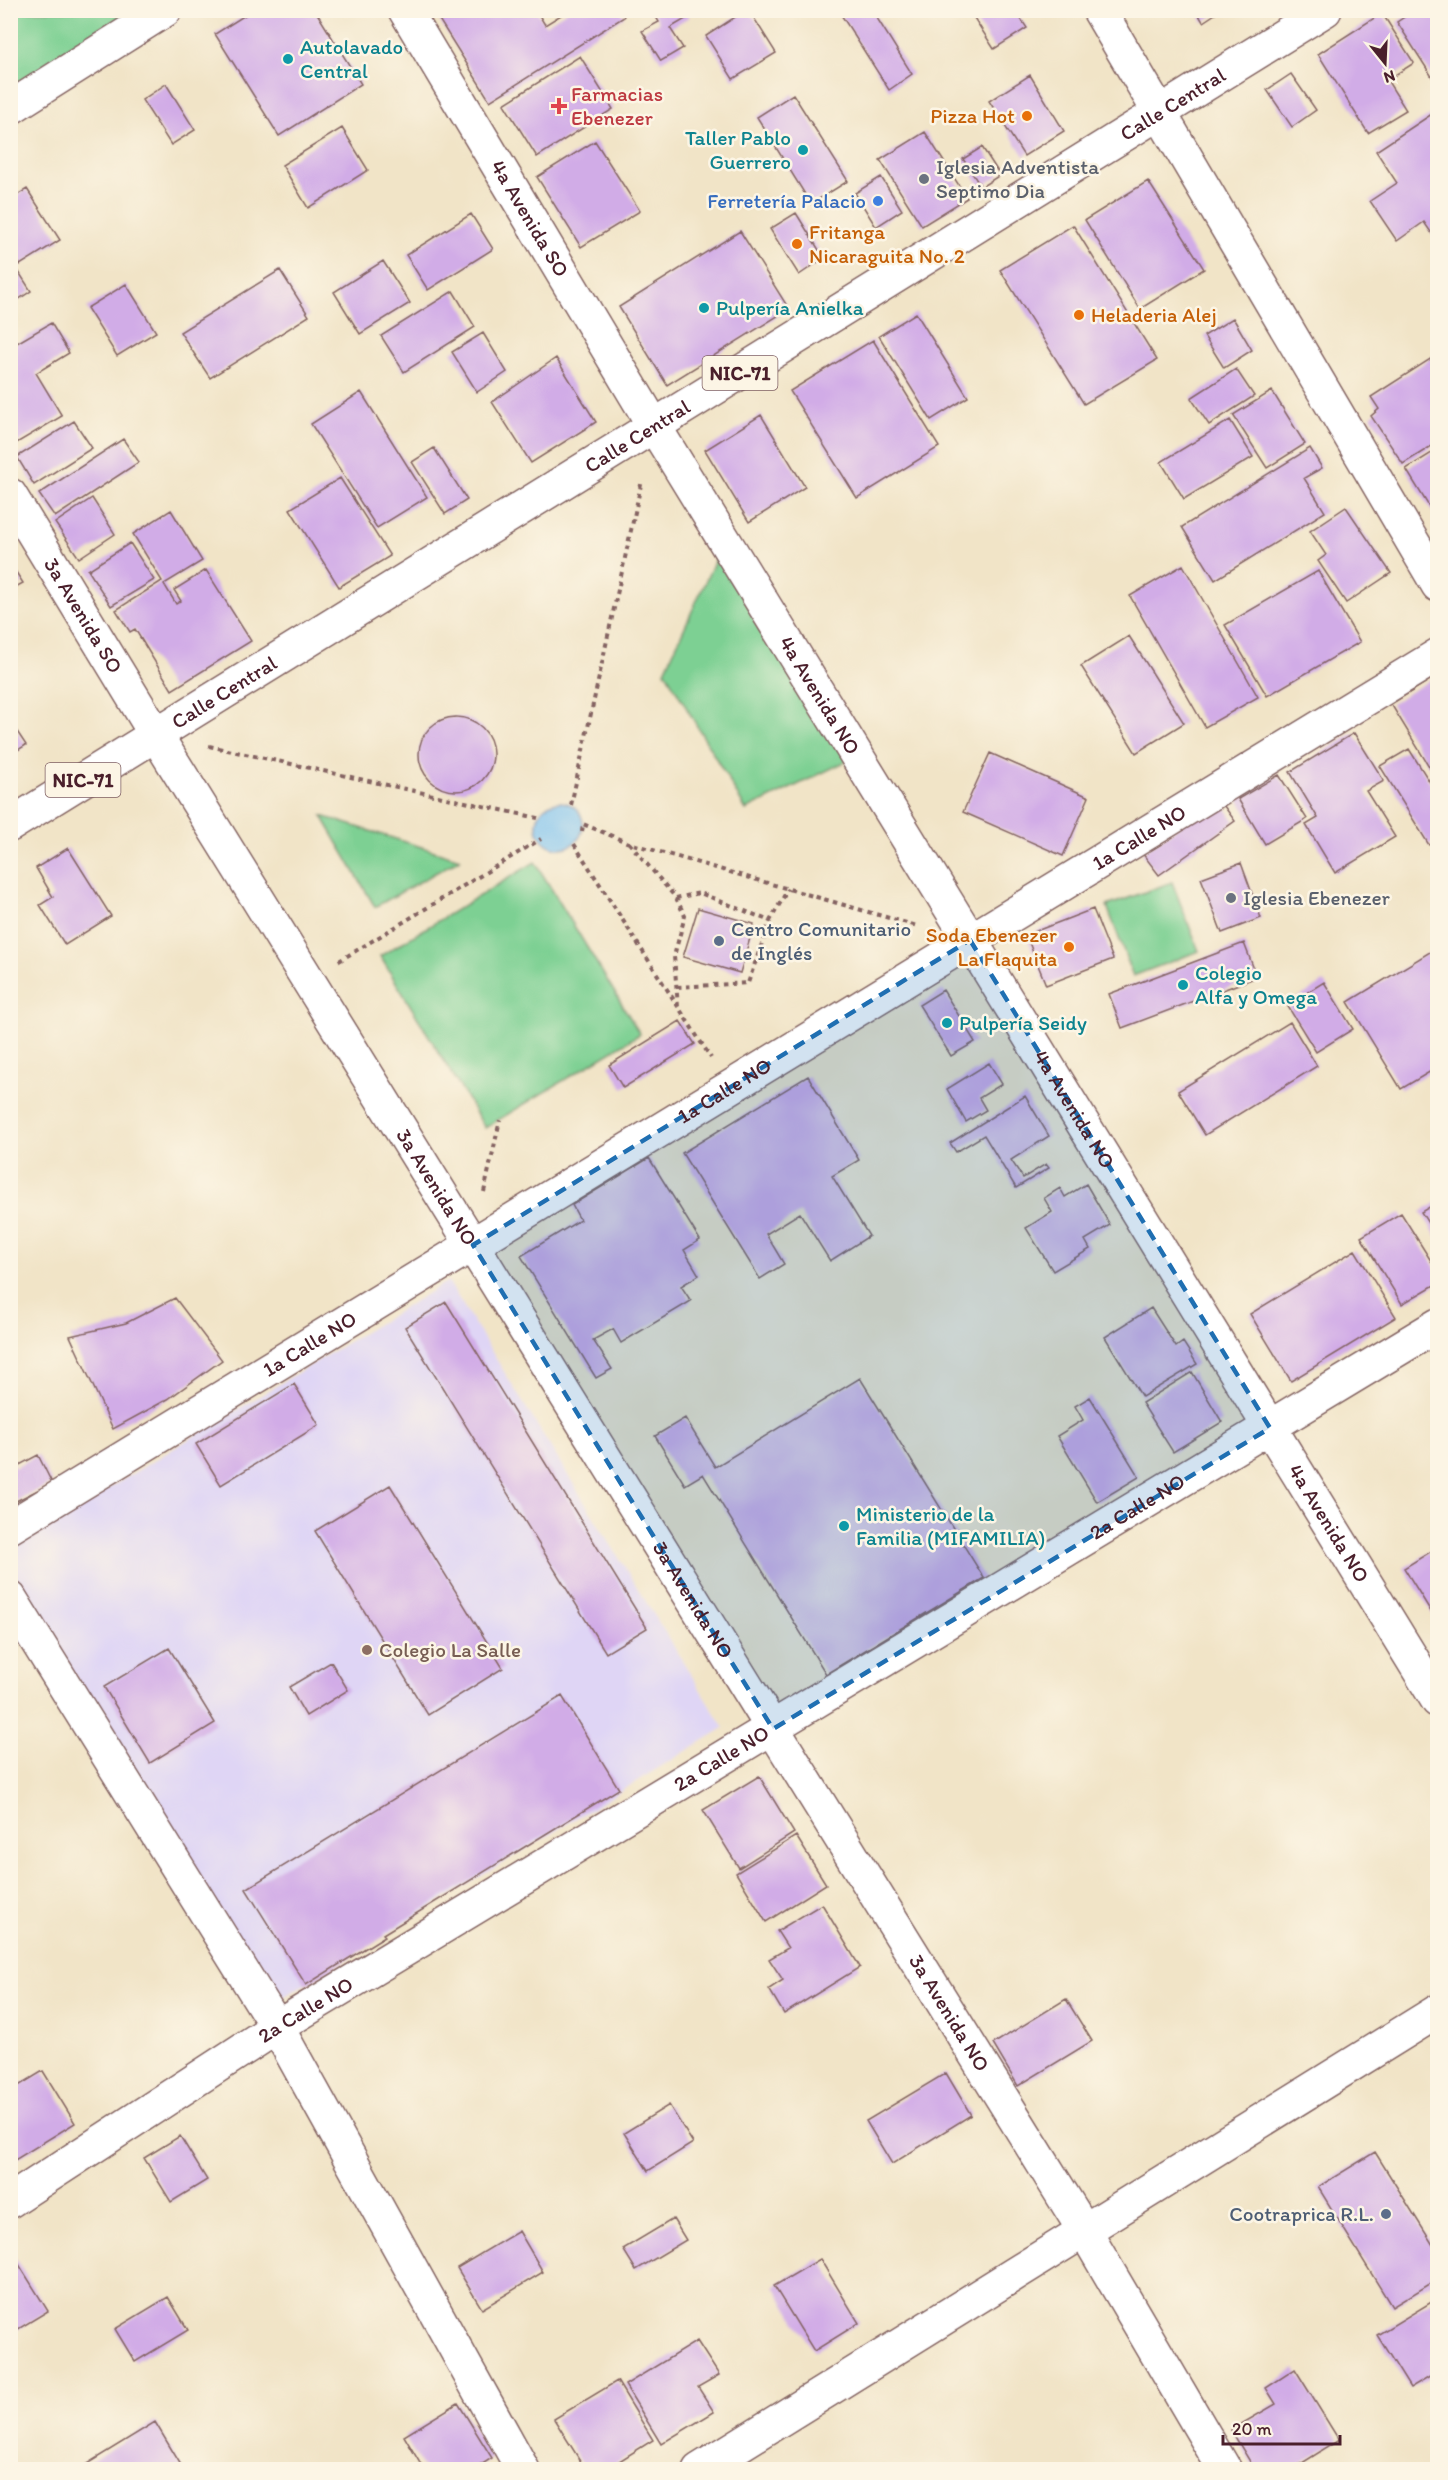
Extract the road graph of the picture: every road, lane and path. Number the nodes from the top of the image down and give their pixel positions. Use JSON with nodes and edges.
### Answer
{"nodes":[{"id":1,"x":165,"y":10,"type":"edge"},
{"id":2,"x":405,"y":10,"type":"edge"},
{"id":3,"x":1100,"y":10,"type":"edge"},
{"id":4,"x":1325,"y":10,"type":"edge"},
{"id":5,"x":10,"y":108,"type":"edge"},
{"id":6,"x":1160,"y":112,"type":"junction"},
{"id":7,"x":654,"y":426,"type":"junction"},
{"id":8,"x":10,"y":495,"type":"edge"},
{"id":9,"x":1437,"y":585,"type":"edge"},
{"id":10,"x":1437,"y":656,"type":"edge"},
{"id":11,"x":156,"y":735,"type":"junction"},
{"id":12,"x":571,"y":805,"type":"dead end"},
{"id":13,"x":538,"y":818,"type":"dead end"},
{"id":14,"x":10,"y":825,"type":"edge"},
{"id":15,"x":582,"y":832,"type":"dead end"},
{"id":16,"x":542,"y":839,"type":"dead end"},
{"id":17,"x":629,"y":843,"type":"junction"},
{"id":18,"x":574,"y":844,"type":"dead end"},
{"id":19,"x":788,"y":889,"type":"junction"},
{"id":20,"x":676,"y":898,"type":"junction"},
{"id":21,"x":770,"y":921,"type":"junction"},
{"id":22,"x":970,"y":940,"type":"junction"},
{"id":23,"x":308,"y":980,"type":"junction"},
{"id":24,"x":677,"y":987,"type":"junction"},
{"id":25,"x":678,"y":1008,"type":"junction"},
{"id":26,"x":730,"y":1087,"type":"junction"},
{"id":27,"x":500,"y":1120,"type":"dead end"},
{"id":28,"x":472,"y":1245,"type":"junction"},
{"id":29,"x":1437,"y":1325,"type":"edge"},
{"id":30,"x":1270,"y":1428,"type":"junction"},
{"id":31,"x":10,"y":1527,"type":"edge"},
{"id":32,"x":10,"y":1598,"type":"edge"},
{"id":33,"x":1437,"y":1701,"type":"edge"},
{"id":34,"x":773,"y":1728,"type":"junction"},
{"id":35,"x":1437,"y":2011,"type":"edge"},
{"id":36,"x":277,"y":2027,"type":"junction"},
{"id":37,"x":10,"y":2201,"type":"edge"},
{"id":38,"x":1084,"y":2230,"type":"junction"},
{"id":39,"x":523,"y":2469,"type":"edge"},
{"id":40,"x":699,"y":2469,"type":"edge"},
{"id":41,"x":1226,"y":2469,"type":"edge"}],
"edges":[{"from":1,"to":5,"type":"main road"},
{"from":2,"to":7,"type":"main road","name":"4a Avenida SO"},
{"from":3,"to":6,"type":"main road"},
{"from":4,"to":6,"type":"main road","name":"Calle Central","number":"NIC-71"},
{"from":6,"to":7,"type":"main road","name":"Calle Central","number":"NIC-71"},
{"from":6,"to":9,"type":"main road"},
{"from":7,"to":11,"type":"main road","name":"Calle Central","number":"NIC-71"},
{"from":7,"to":12,"type":"path"},
{"from":7,"to":22,"type":"main road","name":"4a Avenida NO"},
{"from":8,"to":11,"type":"main road","name":"3a Avenida SO"},
{"from":10,"to":22,"type":"main road","name":"1a Calle NO"},
{"from":11,"to":13,"type":"path"},
{"from":11,"to":14,"type":"main road","name":"Calle Central","number":"NIC-71"},
{"from":11,"to":23,"type":"main road","name":"3a Avenida NO"},
{"from":15,"to":17,"type":"path"},
{"from":16,"to":23,"type":"path"},
{"from":17,"to":19,"type":"path"},
{"from":17,"to":20,"type":"path"},
{"from":18,"to":25,"type":"path"},
{"from":19,"to":21,"type":"path"},
{"from":19,"to":22,"type":"path"},
{"from":20,"to":21,"type":"path"},
{"from":20,"to":24,"type":"path"},
{"from":21,"to":24,"type":"path"},
{"from":22,"to":26,"type":"main road","name":"1a Calle NO"},
{"from":22,"to":30,"type":"main road","name":"4a Avenida NO"},
{"from":23,"to":28,"type":"main road","name":"3a Avenida NO"},
{"from":24,"to":25,"type":"path"},
{"from":25,"to":26,"type":"path"},
{"from":26,"to":28,"type":"main road","name":"1a Calle NO"},
{"from":27,"to":28,"type":"path"},
{"from":28,"to":31,"type":"main road","name":"1a Calle NO"},
{"from":28,"to":34,"type":"main road","name":"3a Avenida NO"},
{"from":29,"to":30,"type":"main road","name":"2a Calle NO"},
{"from":30,"to":33,"type":"main road","name":"4a Avenida NO"},
{"from":30,"to":34,"type":"main road","name":"2a Calle NO"},
{"from":32,"to":36,"type":"main road"},
{"from":34,"to":36,"type":"main road","name":"2a Calle NO"},
{"from":34,"to":38,"type":"main road","name":"3a Avenida NO"},
{"from":35,"to":38,"type":"main road"},
{"from":36,"to":37,"type":"main road","name":"2a Calle NO"},
{"from":36,"to":39,"type":"main road"},
{"from":38,"to":40,"type":"main road"},
{"from":38,"to":41,"type":"main road","name":"3a Avenida NO"}]}
